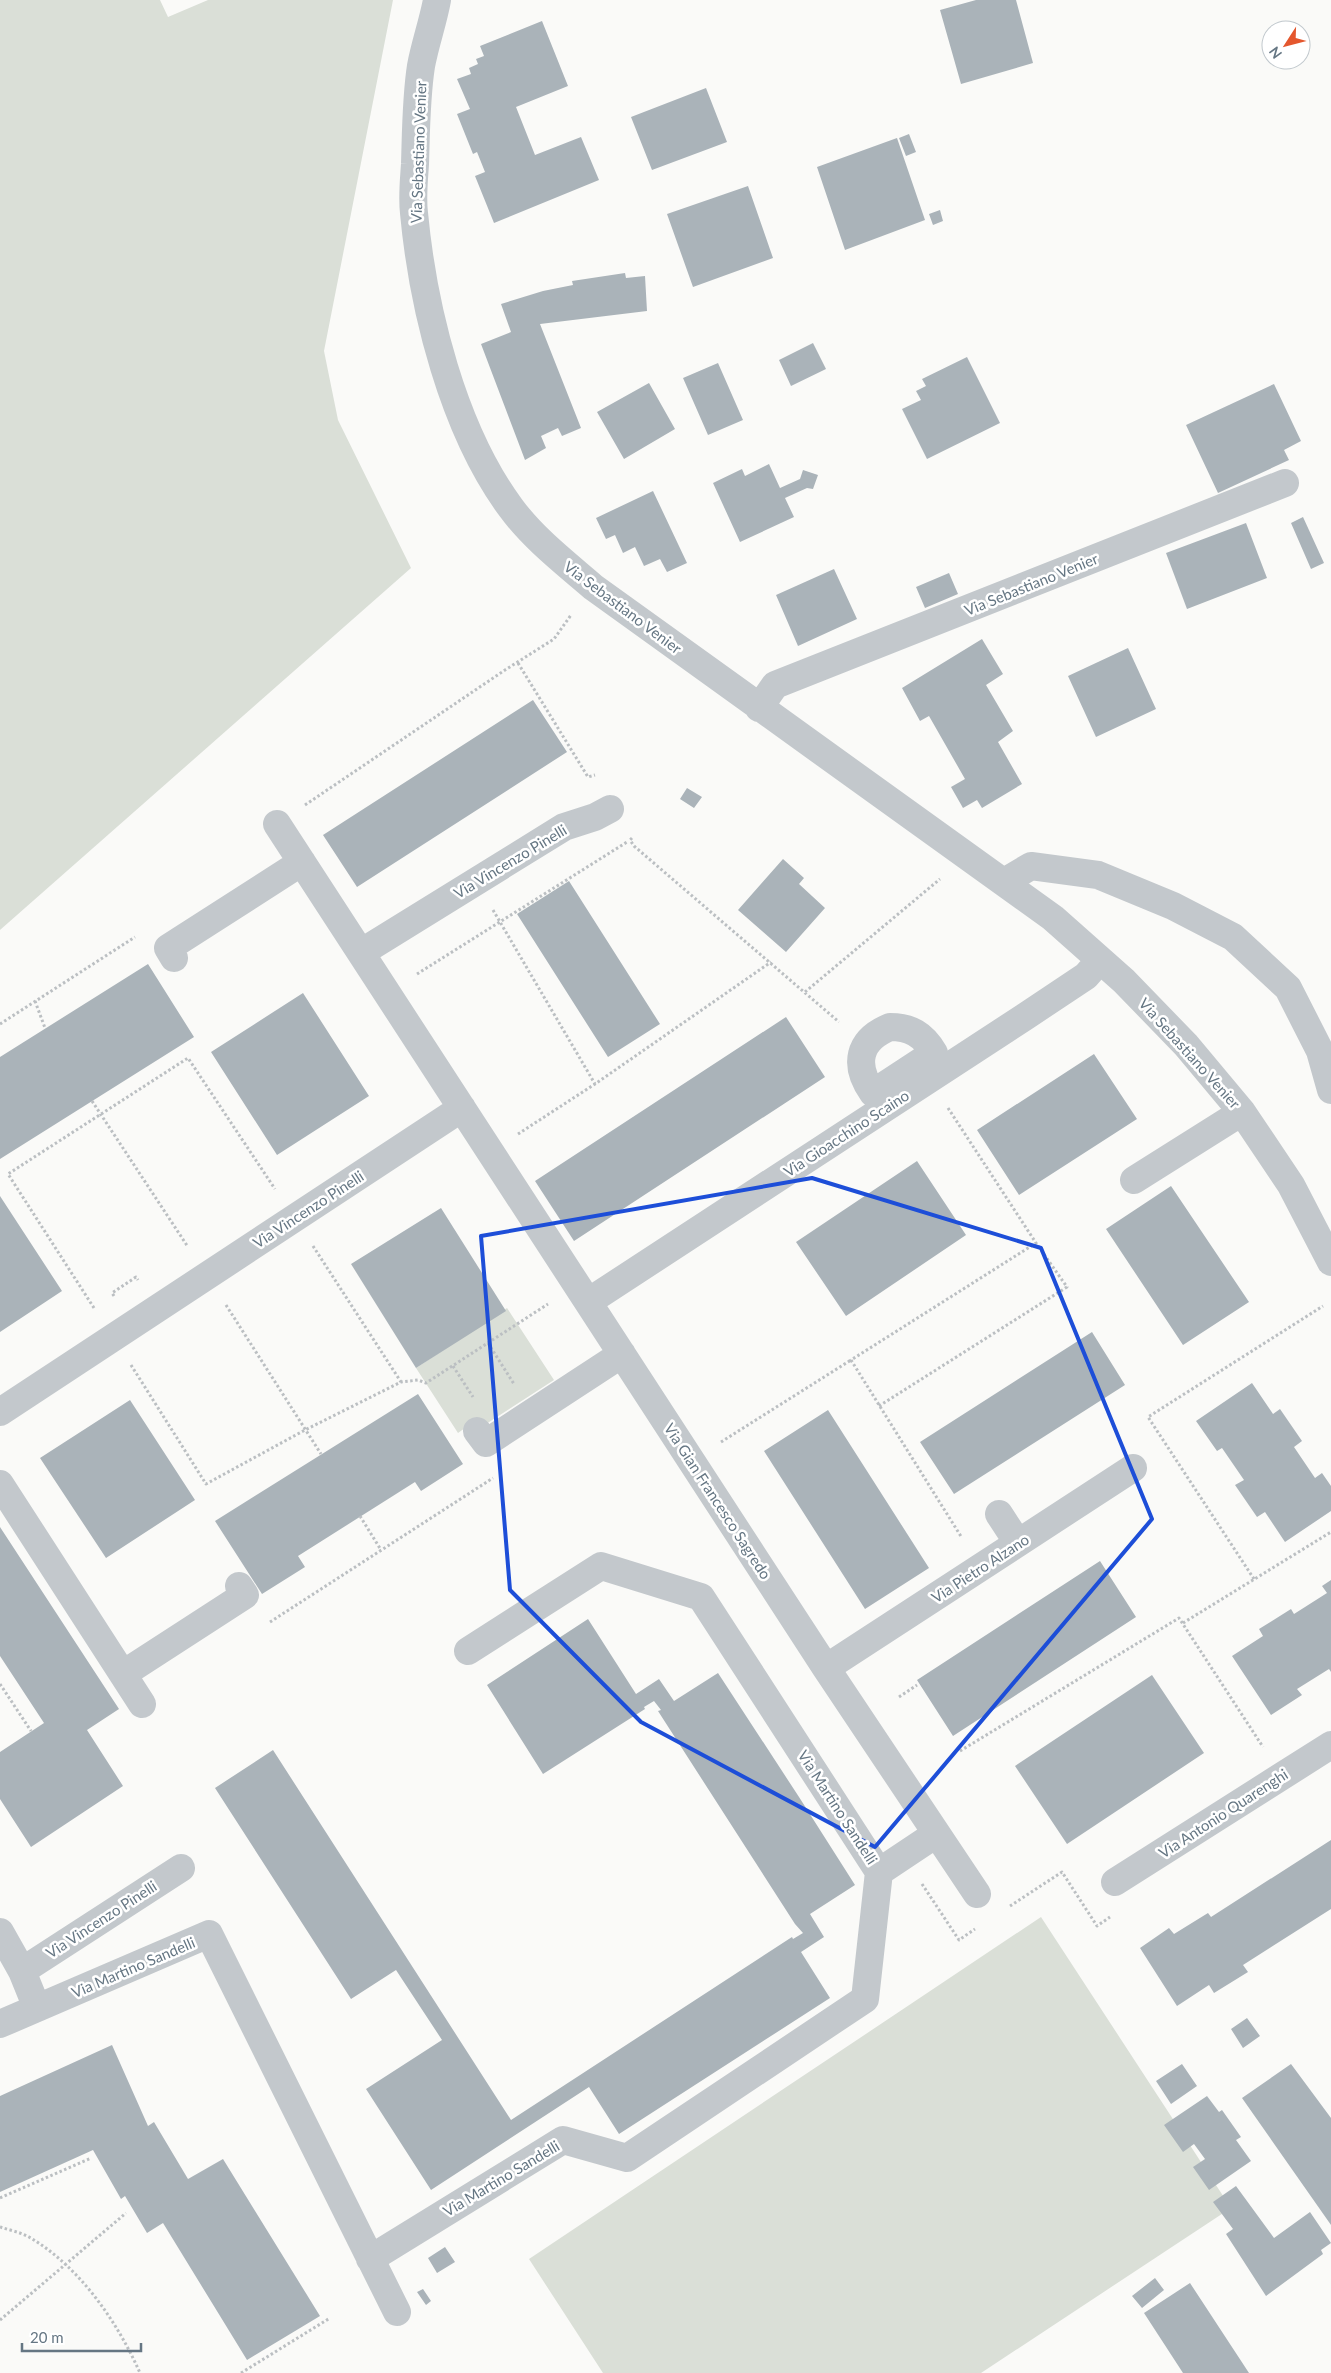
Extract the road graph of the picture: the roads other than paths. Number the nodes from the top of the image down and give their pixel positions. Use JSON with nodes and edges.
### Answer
{"nodes":[{"id":1,"x":437,"y":0,"type":"edge"},
{"id":2,"x":1285,"y":483,"type":"dead end"},
{"id":3,"x":759,"y":708,"type":"junction"},
{"id":4,"x":610,"y":809,"type":"dead end"},
{"id":5,"x":278,"y":824,"type":"road end"},
{"id":6,"x":302,"y":862,"type":"junction"},
{"id":7,"x":1004,"y":882,"type":"junction"},
{"id":8,"x":362,"y":952,"type":"junction"},
{"id":9,"x":174,"y":958,"type":"dead end"},
{"id":10,"x":1100,"y":960,"type":"junction"},
{"id":11,"x":1331,"y":1090,"type":"edge"},
{"id":12,"x":462,"y":1108,"type":"junction"},
{"id":13,"x":1242,"y":1112,"type":"junction"},
{"id":14,"x":1134,"y":1180,"type":"dead end"},
{"id":15,"x":1331,"y":1262,"type":"edge"},
{"id":16,"x":588,"y":1302,"type":"junction"},
{"id":17,"x":622,"y":1354,"type":"junction"},
{"id":18,"x":0,"y":1412,"type":"edge"},
{"id":19,"x":477,"y":1432,"type":"dead end"},
{"id":20,"x":1133,"y":1468,"type":"dead end"},
{"id":21,"x":0,"y":1484,"type":"edge"},
{"id":22,"x":999,"y":1514,"type":"dead end"},
{"id":23,"x":1018,"y":1543,"type":"junction"},
{"id":24,"x":239,"y":1586,"type":"dead end"},
{"id":25,"x":468,"y":1651,"type":"dead end"},
{"id":26,"x":826,"y":1668,"type":"junction"},
{"id":27,"x":123,"y":1674,"type":"junction"},
{"id":28,"x":142,"y":1704,"type":"dead end"},
{"id":29,"x":1331,"y":1745,"type":"edge"},
{"id":30,"x":936,"y":1834,"type":"junction"},
{"id":31,"x":181,"y":1868,"type":"dead end"},
{"id":32,"x":879,"y":1872,"type":"junction"},
{"id":33,"x":1115,"y":1882,"type":"dead end"},
{"id":34,"x":977,"y":1894,"type":"dead end"},
{"id":35,"x":0,"y":1932,"type":"edge"},
{"id":36,"x":22,"y":1971,"type":"junction"},
{"id":37,"x":37,"y":2008,"type":"junction"},
{"id":38,"x":0,"y":2024,"type":"edge"},
{"id":39,"x":370,"y":2259,"type":"junction"},
{"id":40,"x":398,"y":2312,"type":"dead end"}],
"edges":[{"from":1,"to":3,"type":"street","name":"Via Sebastiano Venier"},
{"from":2,"to":3,"type":"street","name":"Via Sebastiano Venier"},
{"from":3,"to":7,"type":"street","name":"Via Sebastiano Venier"},
{"from":4,"to":8,"type":"street","name":"Via Vincenzo Pinelli"},
{"from":5,"to":6,"type":"street"},
{"from":6,"to":8,"type":"street"},
{"from":6,"to":9,"type":"street"},
{"from":7,"to":10,"type":"street","name":"Via Sebastiano Venier"},
{"from":7,"to":11,"type":"street"},
{"from":8,"to":12,"type":"street"},
{"from":10,"to":13,"type":"street","name":"Via Sebastiano Venier"},
{"from":10,"to":16,"type":"street","name":"Via Gioacchino Scaino"},
{"from":12,"to":16,"type":"street","name":"Via Gian Francesco Sagredo"},
{"from":12,"to":18,"type":"street","name":"Via Vincenzo Pinelli"},
{"from":13,"to":14,"type":"street"},
{"from":13,"to":15,"type":"street","name":"Via Sebastiano Venier"},
{"from":16,"to":17,"type":"street","name":"Via Gian Francesco Sagredo"},
{"from":17,"to":19,"type":"street"},
{"from":17,"to":26,"type":"street","name":"Via Gian Francesco Sagredo"},
{"from":20,"to":23,"type":"street","name":"Via Pietro Alzano"},
{"from":21,"to":27,"type":"street"},
{"from":22,"to":23,"type":"street"},
{"from":23,"to":26,"type":"street","name":"Via Pietro Alzano"},
{"from":24,"to":27,"type":"street"},
{"from":25,"to":32,"type":"street","name":"Via Martino Sandelli"},
{"from":26,"to":30,"type":"street","name":"Via Gian Francesco Sagredo"},
{"from":27,"to":28,"type":"street"},
{"from":29,"to":33,"type":"street","name":"Via Antonio Quarenghi"},
{"from":30,"to":32,"type":"street"},
{"from":30,"to":34,"type":"street","name":"Via Gian Francesco Sagredo"},
{"from":31,"to":36,"type":"street","name":"Via Vincenzo Pinelli"},
{"from":32,"to":39,"type":"street","name":"Via Martino Sandelli"},
{"from":35,"to":36,"type":"street"},
{"from":36,"to":37,"type":"street"},
{"from":37,"to":38,"type":"street","name":"Via Martino Sandelli"},
{"from":37,"to":39,"type":"street","name":"Via Martino Sandelli"},
{"from":39,"to":40,"type":"street","name":"Via Martino Sandelli"}]}
